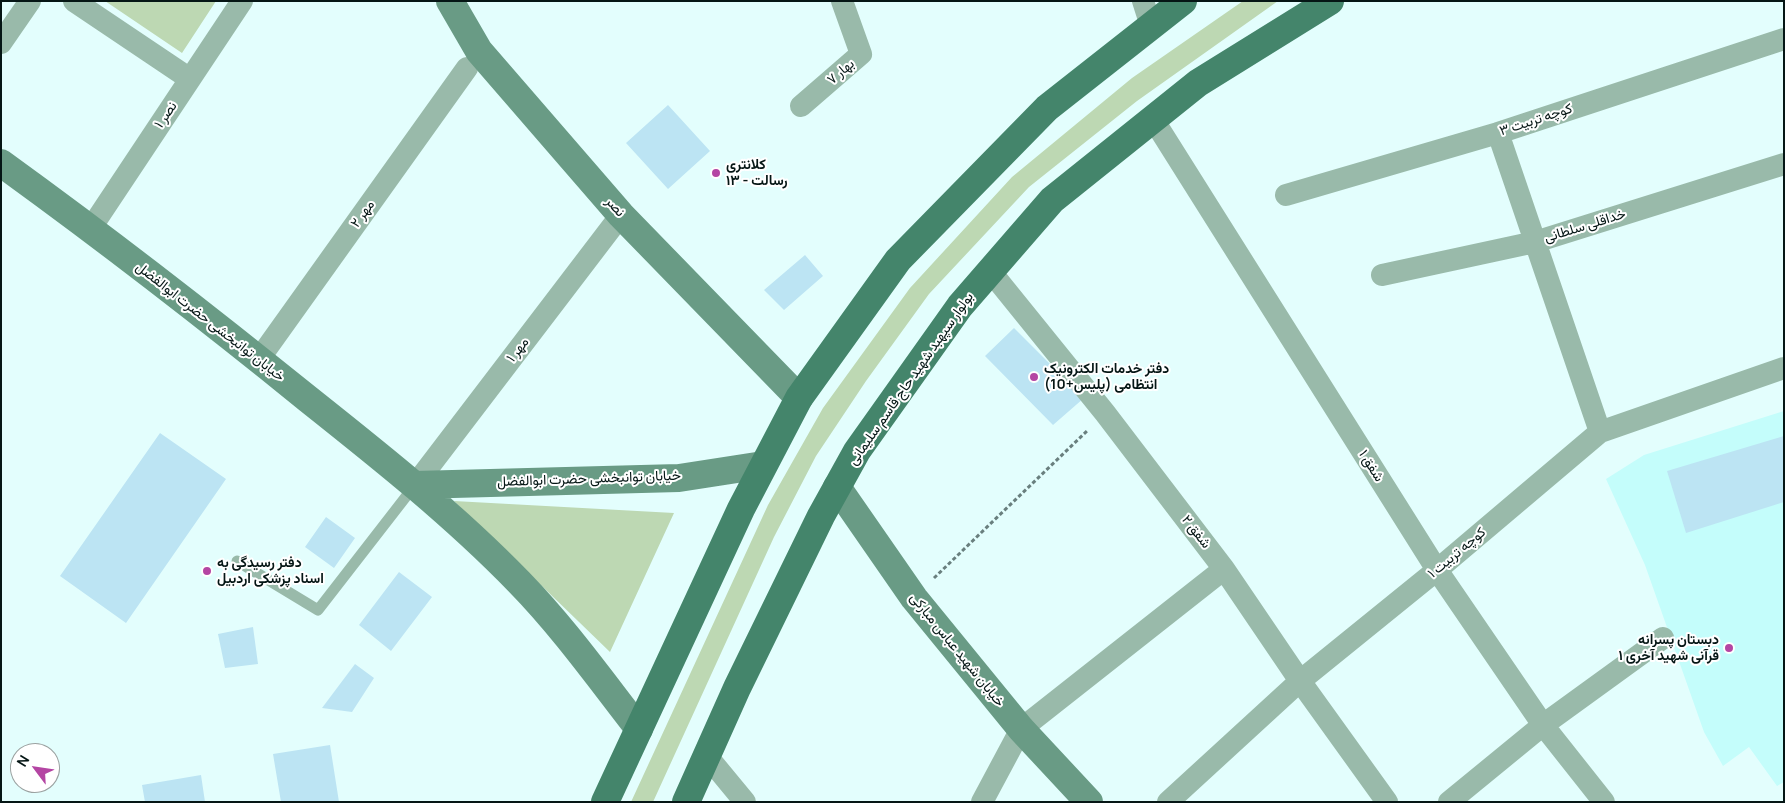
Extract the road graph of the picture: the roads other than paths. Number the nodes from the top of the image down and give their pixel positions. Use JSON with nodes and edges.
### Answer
{"nodes":[{"id":1,"x":30,"y":1,"type":"edge"},
{"id":2,"x":74,"y":1,"type":"edge"},
{"id":3,"x":242,"y":1,"type":"edge"},
{"id":4,"x":450,"y":1,"type":"edge"},
{"id":5,"x":842,"y":1,"type":"edge"},
{"id":6,"x":1183,"y":1,"type":"edge"},
{"id":7,"x":1330,"y":1,"type":"edge"},
{"id":8,"x":1147,"y":14,"type":"edge"},
{"id":9,"x":1784,"y":39,"type":"edge"},
{"id":10,"x":1,"y":43,"type":"edge"},
{"id":11,"x":466,"y":68,"type":"dead end"},
{"id":12,"x":190,"y":79,"type":"junction"},
{"id":13,"x":801,"y":106,"type":"dead end"},
{"id":14,"x":1153,"y":119,"type":"junction"},
{"id":15,"x":1498,"y":132,"type":"junction"},
{"id":16,"x":1,"y":164,"type":"edge"},
{"id":17,"x":1784,"y":164,"type":"edge"},
{"id":18,"x":1286,"y":194,"type":"dead end"},
{"id":19,"x":621,"y":215,"type":"junction"},
{"id":20,"x":91,"y":228,"type":"junction"},
{"id":21,"x":1535,"y":242,"type":"junction"},
{"id":22,"x":990,"y":272,"type":"junction"},
{"id":23,"x":1382,"y":274,"type":"dead end"},
{"id":24,"x":259,"y":359,"type":"junction"},
{"id":25,"x":1784,"y":368,"type":"edge"},
{"id":26,"x":799,"y":398,"type":"junction"},
{"id":27,"x":1600,"y":432,"type":"junction"},
{"id":28,"x":763,"y":466,"type":"junction"},
{"id":29,"x":415,"y":485,"type":"junction"},
{"id":30,"x":837,"y":487,"type":"junction"},
{"id":31,"x":237,"y":561,"type":"dead end"},
{"id":32,"x":1224,"y":569,"type":"junction"},
{"id":33,"x":1437,"y":570,"type":"junction"},
{"id":34,"x":1663,"y":638,"type":"dead end"},
{"id":35,"x":1300,"y":681,"type":"junction"},
{"id":36,"x":1544,"y":725,"type":"junction"},
{"id":37,"x":638,"y":729,"type":"junction"},
{"id":38,"x":1021,"y":729,"type":"junction"},
{"id":39,"x":706,"y":756,"type":"junction"},
{"id":40,"x":604,"y":802,"type":"edge"},
{"id":41,"x":686,"y":802,"type":"edge"},
{"id":42,"x":744,"y":802,"type":"edge"},
{"id":43,"x":982,"y":802,"type":"edge"},
{"id":44,"x":1089,"y":802,"type":"edge"},
{"id":45,"x":1168,"y":802,"type":"edge"},
{"id":46,"x":1387,"y":802,"type":"edge"},
{"id":47,"x":1449,"y":802,"type":"edge"},
{"id":48,"x":1604,"y":802,"type":"edge"}],
"edges":[{"from":1,"to":10,"type":"street"},
{"from":2,"to":12,"type":"street"},
{"from":3,"to":12,"type":"street","name":"نصر ۱"},
{"from":4,"to":19,"type":"street","name":"نصر"},
{"from":5,"to":13,"type":"street","name":"بهار ۷"},
{"from":6,"to":8,"type":"main road"},
{"from":7,"to":14,"type":"main road","name":"بولوار سپهبد شهید حاج قاسم سلیمانی"},
{"from":8,"to":26,"type":"main road"},
{"from":9,"to":15,"type":"street","name":"کوچه تربیت ۳"},
{"from":11,"to":24,"type":"street","name":"مهر ۲"},
{"from":12,"to":20,"type":"street","name":"نصر ۱"},
{"from":14,"to":22,"type":"main road","name":"بولوار سپهبد شهید حاج قاسم سلیمانی"},
{"from":14,"to":33,"type":"street","name":"شفق ۱"},
{"from":15,"to":18,"type":"street","name":"کوچه تربیت ۳"},
{"from":15,"to":21,"type":"street"},
{"from":16,"to":20,"type":"street","name":"خیابان توانبخشی حضرت ابوالفضل"},
{"from":17,"to":21,"type":"street","name":"خداقلی سلطانی"},
{"from":19,"to":26,"type":"street","name":"نصر"},
{"from":19,"to":29,"type":"street","name":"مهر ۱"},
{"from":20,"to":24,"type":"street","name":"خیابان توانبخشی حضرت ابوالفضل"},
{"from":21,"to":23,"type":"street","name":"خداقلی سلطانی"},
{"from":21,"to":27,"type":"street"},
{"from":22,"to":30,"type":"main road","name":"بولوار سپهبد شهید حاج قاسم سلیمانی"},
{"from":22,"to":32,"type":"street","name":"شفق ۲"},
{"from":24,"to":29,"type":"street","name":"خیابان توانبخشی حضرت ابوالفضل"},
{"from":25,"to":27,"type":"street","name":"کوچه تربیت ۱"},
{"from":26,"to":28,"type":"main road"},
{"from":27,"to":33,"type":"street","name":"کوچه تربیت ۱"},
{"from":28,"to":29,"type":"street","name":"خیابان توانبخشی حضرت ابوالفضل"},
{"from":28,"to":37,"type":"main road"},
{"from":29,"to":31,"type":"lane"},
{"from":29,"to":37,"type":"street","name":"خیابان توانبخشی حضرت ابوالفضل"},
{"from":30,"to":38,"type":"street","name":"خیابان شهید عباس مبارکی"},
{"from":30,"to":39,"type":"main road","name":"بولوار سپهبد شهید حاج قاسم سلیمانی"},
{"from":32,"to":35,"type":"street","name":"شفق ۲"},
{"from":32,"to":38,"type":"street"},
{"from":33,"to":35,"type":"street","name":"کوچه تربیت ۱"},
{"from":33,"to":36,"type":"street","name":"شفق ۱"},
{"from":34,"to":36,"type":"street"},
{"from":35,"to":45,"type":"street","name":"کوچه تربیت ۱"},
{"from":35,"to":46,"type":"street","name":"شفق ۲"},
{"from":36,"to":47,"type":"street"},
{"from":36,"to":48,"type":"street","name":"شفق ۱"},
{"from":37,"to":40,"type":"main road"},
{"from":38,"to":43,"type":"street"},
{"from":38,"to":44,"type":"street","name":"خیابان شهید عباس مبارکی"},
{"from":39,"to":41,"type":"main road","name":"بولوار سپهبد شهید حاج قاسم سلیمانی"},
{"from":39,"to":42,"type":"street"}]}
